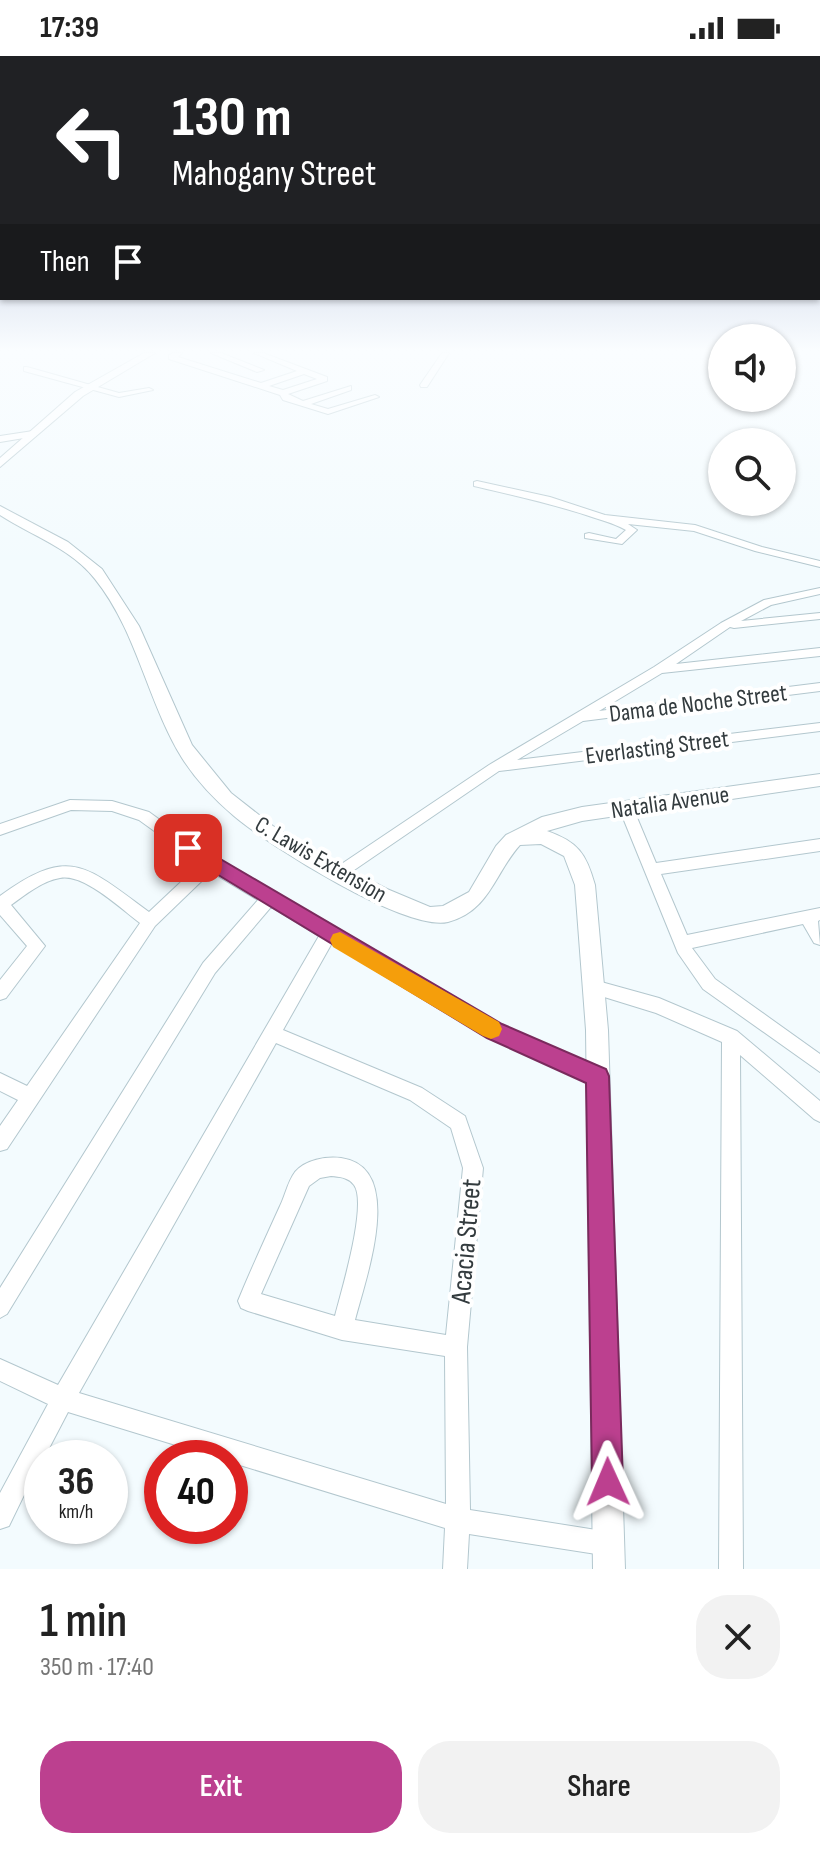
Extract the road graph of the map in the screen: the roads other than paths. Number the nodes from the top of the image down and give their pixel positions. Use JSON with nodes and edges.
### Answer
{"nodes":[{"id":1,"x":45,"y":424,"type":"edge"},
{"id":2,"x":33,"y":434,"type":"junction"},
{"id":3,"x":0,"y":439,"type":"edge"},
{"id":4,"x":0,"y":464,"type":"edge"},
{"id":5,"x":477,"y":484,"type":"dead end"},
{"id":6,"x":0,"y":510,"type":"edge"},
{"id":7,"x":604,"y":518,"type":"junction"},
{"id":8,"x":589,"y":536,"type":"dead end"},
{"id":9,"x":820,"y":564,"type":"edge"},
{"id":10,"x":820,"y":591,"type":"edge"},
{"id":11,"x":820,"y":616,"type":"edge"},
{"id":12,"x":725,"y":625,"type":"junction"},
{"id":13,"x":820,"y":652,"type":"edge"},
{"id":14,"x":658,"y":670,"type":"junction"},
{"id":15,"x":820,"y":687,"type":"edge"},
{"id":16,"x":577,"y":718,"type":"junction"},
{"id":17,"x":820,"y":727,"type":"edge"},
{"id":18,"x":494,"y":768,"type":"junction"},
{"id":19,"x":820,"y":780,"type":"edge"},
{"id":20,"x":626,"y":808,"type":"junction"},
{"id":21,"x":0,"y":830,"type":"edge"},
{"id":22,"x":524,"y":836,"type":"junction"},
{"id":23,"x":820,"y":845,"type":"edge"},
{"id":24,"x":210,"y":864,"type":"junction"},
{"id":25,"x":651,"y":870,"type":"junction"},
{"id":26,"x":339,"y":873,"type":"junction"},
{"id":27,"x":270,"y":897,"type":"junction"},
{"id":28,"x":0,"y":904,"type":"edge"},
{"id":29,"x":814,"y":915,"type":"edge"},
{"id":30,"x":150,"y":921,"type":"junction"},
{"id":31,"x":329,"y":934,"type":"junction"},
{"id":32,"x":820,"y":938,"type":"edge"},
{"id":33,"x":682,"y":943,"type":"junction"},
{"id":34,"x":594,"y":987,"type":"junction"},
{"id":35,"x":0,"y":993,"type":"edge"},
{"id":36,"x":272,"y":1033,"type":"junction"},
{"id":37,"x":731,"y":1037,"type":"junction"},
{"id":38,"x":820,"y":1064,"type":"edge"},
{"id":39,"x":598,"y":1076,"type":"junction"},
{"id":40,"x":0,"y":1082,"type":"edge"},
{"id":41,"x":31,"y":1097,"type":"junction"},
{"id":42,"x":820,"y":1113,"type":"edge"},
{"id":43,"x":0,"y":1142,"type":"edge"},
{"id":44,"x":0,"y":1307,"type":"edge"},
{"id":45,"x":342,"y":1329,"type":"junction"},
{"id":46,"x":456,"y":1347,"type":"junction"},
{"id":47,"x":0,"y":1370,"type":"edge"},
{"id":48,"x":63,"y":1399,"type":"junction"},
{"id":49,"x":0,"y":1517,"type":"edge"},
{"id":50,"x":458,"y":1520,"type":"junction"},
{"id":51,"x":609,"y":1557,"type":"edge"},
{"id":52,"x":455,"y":1569,"type":"edge"},
{"id":53,"x":731,"y":1569,"type":"edge"}],
"edges":[{"from":1,"to":2,"type":"street"},
{"from":2,"to":3,"type":"street"},
{"from":2,"to":4,"type":"street"},
{"from":5,"to":7,"type":"street"},
{"from":6,"to":26,"type":"street","name":"C. Lawis Extension"},
{"from":7,"to":8,"type":"street"},
{"from":7,"to":9,"type":"street"},
{"from":10,"to":12,"type":"street"},
{"from":11,"to":12,"type":"street"},
{"from":12,"to":14,"type":"street"},
{"from":13,"to":14,"type":"street"},
{"from":14,"to":16,"type":"street"},
{"from":15,"to":16,"type":"street","name":"Dama de Noche Street"},
{"from":16,"to":18,"type":"street"},
{"from":17,"to":18,"type":"street","name":"Everlasting Street"},
{"from":18,"to":26,"type":"street"},
{"from":19,"to":20,"type":"street","name":"Natalia Avenue"},
{"from":20,"to":22,"type":"street","name":"Natalia Avenue"},
{"from":20,"to":25,"type":"street"},
{"from":21,"to":24,"type":"street"},
{"from":22,"to":26,"type":"street","name":"C. Lawis Extension"},
{"from":22,"to":34,"type":"street"},
{"from":23,"to":25,"type":"street"},
{"from":24,"to":27,"type":"street"},
{"from":24,"to":30,"type":"street"},
{"from":25,"to":33,"type":"street"},
{"from":27,"to":31,"type":"street"},
{"from":27,"to":44,"type":"street"},
{"from":28,"to":30,"type":"street"},
{"from":28,"to":35,"type":"street"},
{"from":29,"to":32,"type":"street"},
{"from":29,"to":33,"type":"street"},
{"from":30,"to":41,"type":"street"},
{"from":31,"to":36,"type":"street"},
{"from":31,"to":39,"type":"street"},
{"from":33,"to":38,"type":"street"},
{"from":34,"to":37,"type":"street"},
{"from":34,"to":39,"type":"street"},
{"from":36,"to":46,"type":"street","name":"Acacia Street"},
{"from":36,"to":48,"type":"street"},
{"from":37,"to":42,"type":"street"},
{"from":37,"to":53,"type":"street"},
{"from":39,"to":51,"type":"street"},
{"from":40,"to":41,"type":"street"},
{"from":41,"to":43,"type":"street"},
{"from":45,"to":45,"type":"street"},
{"from":45,"to":46,"type":"street"},
{"from":46,"to":50,"type":"street","name":"Acacia Street"},
{"from":47,"to":48,"type":"street"},
{"from":48,"to":49,"type":"street"},
{"from":48,"to":50,"type":"street"},
{"from":50,"to":51,"type":"street"},
{"from":50,"to":52,"type":"street","name":"Acacia Street"}]}
